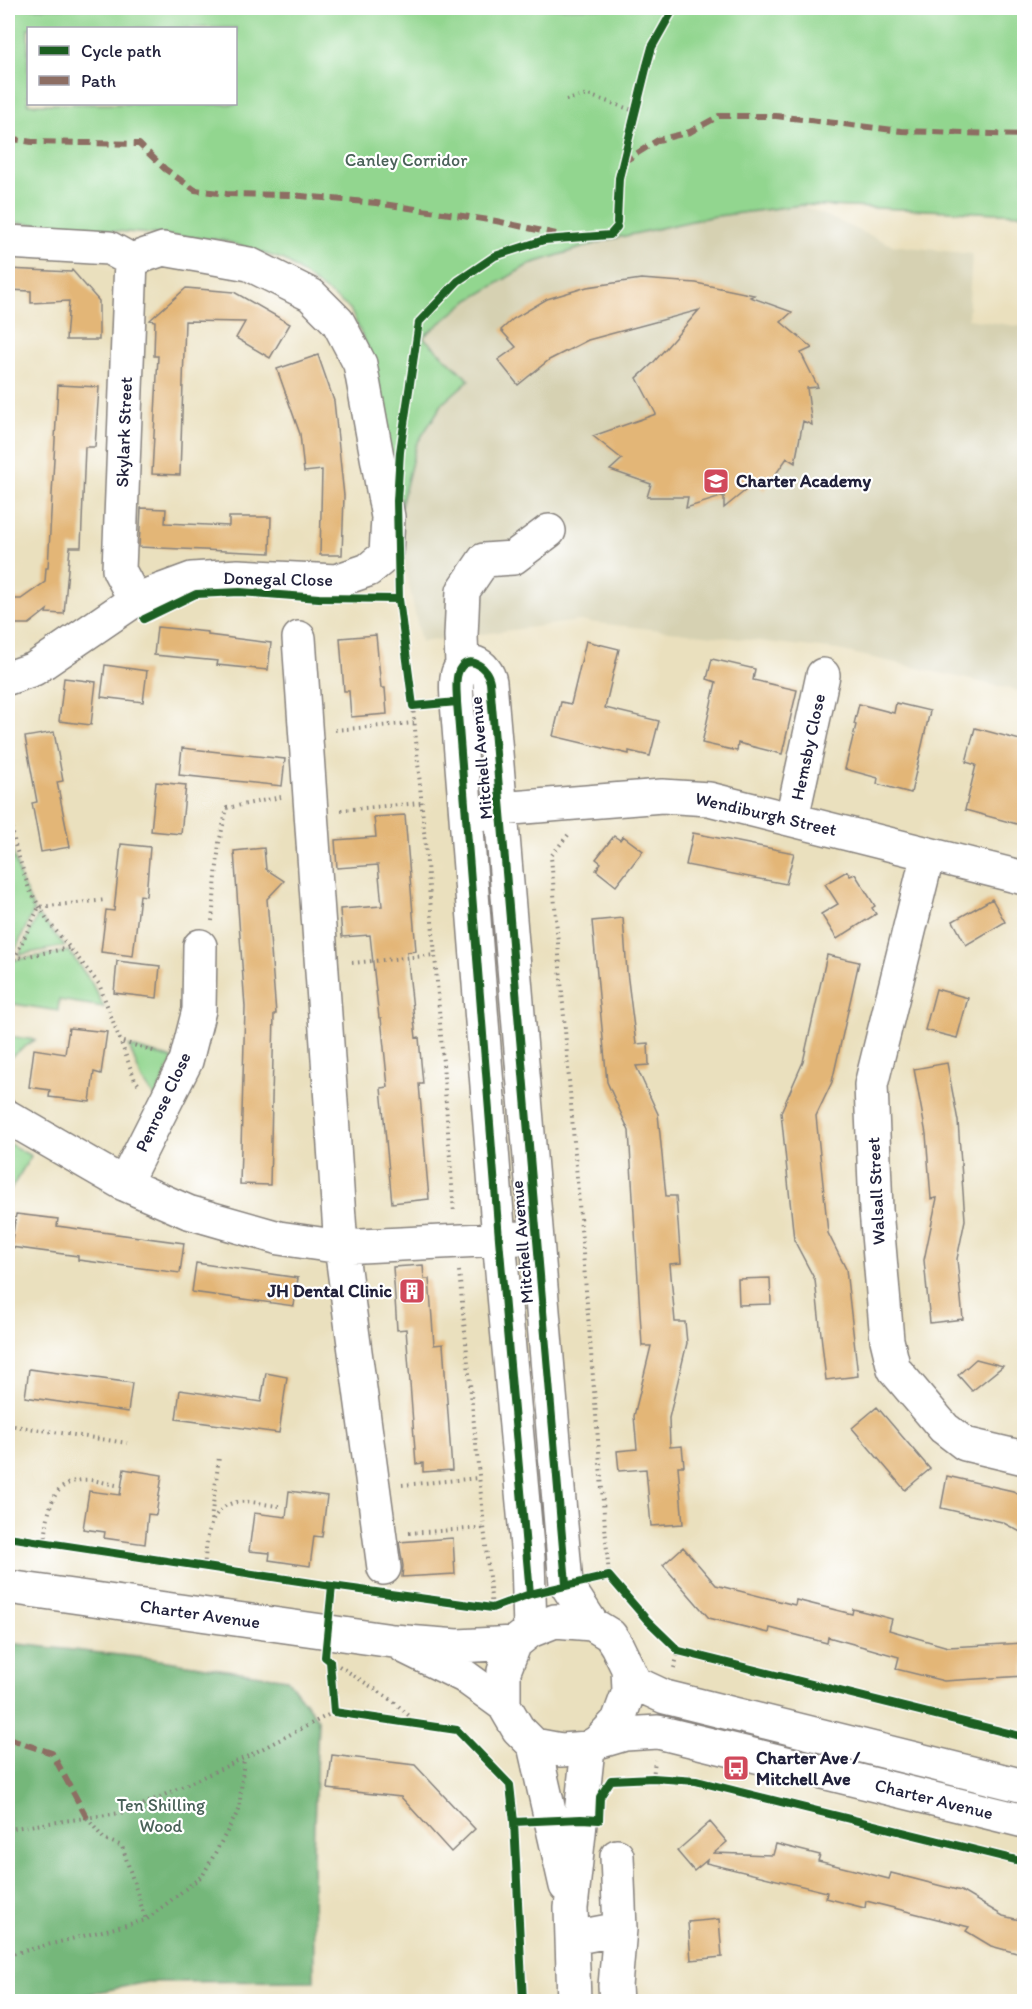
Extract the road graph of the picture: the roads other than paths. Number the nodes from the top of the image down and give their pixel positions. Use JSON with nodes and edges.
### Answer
{"nodes":[{"id":1,"x":8,"y":242,"type":"edge"},
{"id":2,"x":131,"y":260,"type":"junction"},
{"id":3,"x":549,"y":531,"type":"dead end"},
{"id":4,"x":135,"y":600,"type":"junction"},
{"id":5,"x":299,"y":638,"type":"dead end"},
{"id":6,"x":462,"y":665,"type":"junction"},
{"id":7,"x":823,"y":675,"type":"dead end"},
{"id":8,"x":8,"y":678,"type":"edge"},
{"id":9,"x":500,"y":809,"type":"junction"},
{"id":10,"x":467,"y":818,"type":"junction"},
{"id":11,"x":792,"y":818,"type":"junction"},
{"id":12,"x":928,"y":854,"type":"junction"},
{"id":13,"x":1024,"y":878,"type":"edge"},
{"id":14,"x":200,"y":946,"type":"road end"},
{"id":15,"x":8,"y":1117,"type":"edge"},
{"id":16,"x":124,"y":1184,"type":"junction"},
{"id":17,"x":537,"y":1237,"type":"junction"},
{"id":18,"x":499,"y":1239,"type":"junction"},
{"id":19,"x":341,"y":1246,"type":"junction"},
{"id":20,"x":1024,"y":1458,"type":"edge"},
{"id":21,"x":384,"y":1568,"type":"dead end"},
{"id":22,"x":8,"y":1587,"type":"edge"},
{"id":23,"x":592,"y":1624,"type":"junction"},
{"id":24,"x":523,"y":1637,"type":"junction"},
{"id":25,"x":393,"y":1641,"type":"junction"},
{"id":26,"x":628,"y":1668,"type":"junction"},
{"id":27,"x":504,"y":1705,"type":"junction"},
{"id":28,"x":534,"y":1745,"type":"junction"},
{"id":29,"x":593,"y":1745,"type":"junction"},
{"id":30,"x":1024,"y":1786,"type":"edge"},
{"id":31,"x":1024,"y":1821,"type":"edge"},
{"id":32,"x":617,"y":1856,"type":"dead end"},
{"id":33,"x":572,"y":1923,"type":"junction"},
{"id":34,"x":620,"y":1929,"type":"junction"},
{"id":35,"x":574,"y":2001,"type":"edge"},
{"id":36,"x":616,"y":2001,"type":"edge"}],
"edges":[{"from":1,"to":2,"type":"street"},
{"from":2,"to":4,"type":"street","name":"Skylark Street"},
{"from":2,"to":4,"type":"street","name":"Donegal Close"},
{"from":3,"to":6,"type":"street"},
{"from":4,"to":8,"type":"street","name":"Donegal Close"},
{"from":5,"to":19,"type":"street"},
{"from":6,"to":9,"type":"street","name":"Mitchell Avenue"},
{"from":6,"to":10,"type":"street","name":"Mitchell Avenue"},
{"from":7,"to":11,"type":"street","name":"Hemsby Close"},
{"from":9,"to":10,"type":"street","name":"Wendiburgh Street"},
{"from":9,"to":11,"type":"street","name":"Wendiburgh Street"},
{"from":9,"to":17,"type":"street","name":"Mitchell Avenue"},
{"from":10,"to":18,"type":"street","name":"Mitchell Avenue"},
{"from":11,"to":12,"type":"street","name":"Wendiburgh Street"},
{"from":12,"to":13,"type":"street","name":"Wendiburgh Street"},
{"from":12,"to":20,"type":"street","name":"Walsall Street"},
{"from":14,"to":16,"type":"street","name":"Penrose Close"},
{"from":15,"to":16,"type":"street"},
{"from":16,"to":19,"type":"street"},
{"from":17,"to":18,"type":"street"},
{"from":17,"to":23,"type":"street","name":"Mitchell Avenue"},
{"from":18,"to":19,"type":"street"},
{"from":18,"to":24,"type":"street","name":"Mitchell Avenue"},
{"from":19,"to":21,"type":"street"},
{"from":22,"to":25,"type":"street","name":"Charter Avenue"},
{"from":23,"to":24,"type":"street"},
{"from":23,"to":26,"type":"street"},
{"from":24,"to":25,"type":"street","name":"Charter Avenue"},
{"from":24,"to":27,"type":"street"},
{"from":25,"to":27,"type":"street","name":"Charter Avenue"},
{"from":26,"to":29,"type":"street"},
{"from":26,"to":30,"type":"street","name":"Charter Avenue"},
{"from":27,"to":28,"type":"street"},
{"from":28,"to":29,"type":"street"},
{"from":28,"to":33,"type":"street"},
{"from":29,"to":31,"type":"street","name":"Charter Avenue"},
{"from":29,"to":33,"type":"street"},
{"from":32,"to":34,"type":"street"},
{"from":33,"to":34,"type":"street"},
{"from":33,"to":35,"type":"street"},
{"from":34,"to":36,"type":"street"}]}
